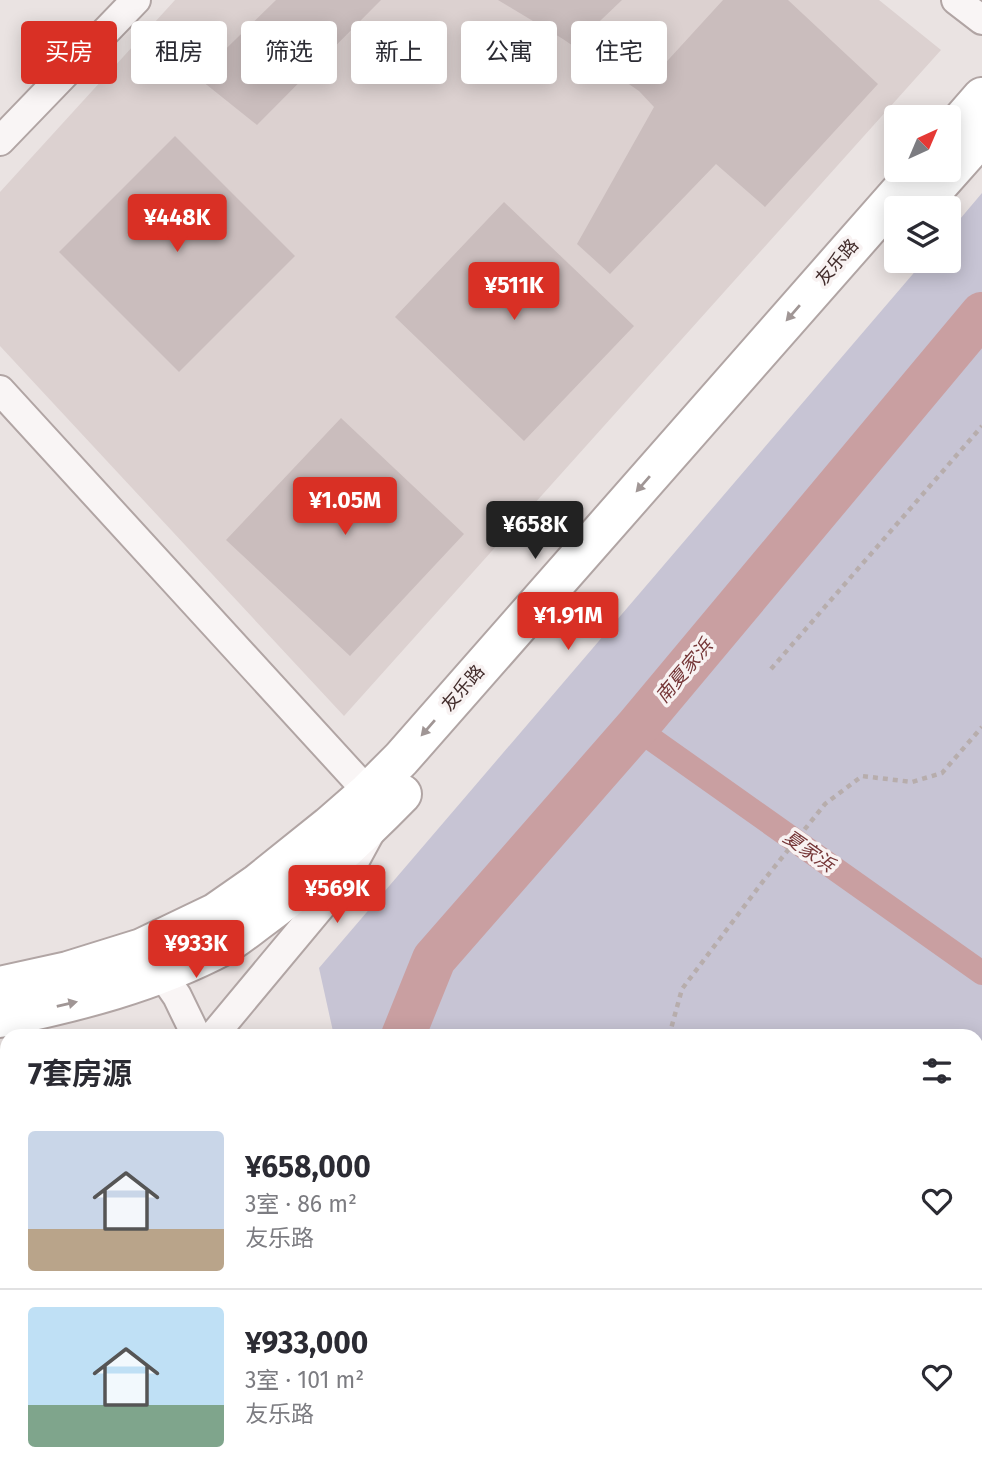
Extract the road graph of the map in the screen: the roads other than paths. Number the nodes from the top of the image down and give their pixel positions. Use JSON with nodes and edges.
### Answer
{"nodes":[{"id":1,"x":136,"y":0,"type":"edge"},
{"id":2,"x":956,"y":0,"type":"edge"},
{"id":3,"x":982,"y":20,"type":"edge"},
{"id":4,"x":973,"y":128,"type":"edge"},
{"id":5,"x":0,"y":141,"type":"edge"},
{"id":6,"x":908,"y":182,"type":"edge"},
{"id":7,"x":926,"y":196,"type":"edge"},
{"id":8,"x":884,"y":248,"type":"edge"},
{"id":9,"x":0,"y":390,"type":"edge"},
{"id":10,"x":373,"y":805,"type":"junction"},
{"id":11,"x":152,"y":961,"type":"junction"},
{"id":12,"x":0,"y":986,"type":"edge"},
{"id":13,"x":0,"y":1018,"type":"edge"},
{"id":14,"x":193,"y":1029,"type":"edge"},
{"id":15,"x":219,"y":1029,"type":"edge"}],
"edges":[{"from":1,"to":5,"type":"street"},
{"from":2,"to":3,"type":"street"},
{"from":4,"to":7,"type":"main road"},
{"from":6,"to":10,"type":"main road","name":"友乐路","one_way":true},
{"from":8,"to":10,"type":"main road","name":"友乐路"},
{"from":9,"to":10,"type":"street"},
{"from":10,"to":11,"type":"main road","name":"友乐路"},
{"from":10,"to":15,"type":"street"},
{"from":11,"to":12,"type":"main road","name":"友乐路"},
{"from":13,"to":11,"type":"main road","name":"友乐路","one_way":true},
{"from":11,"to":14,"type":"street"}]}
